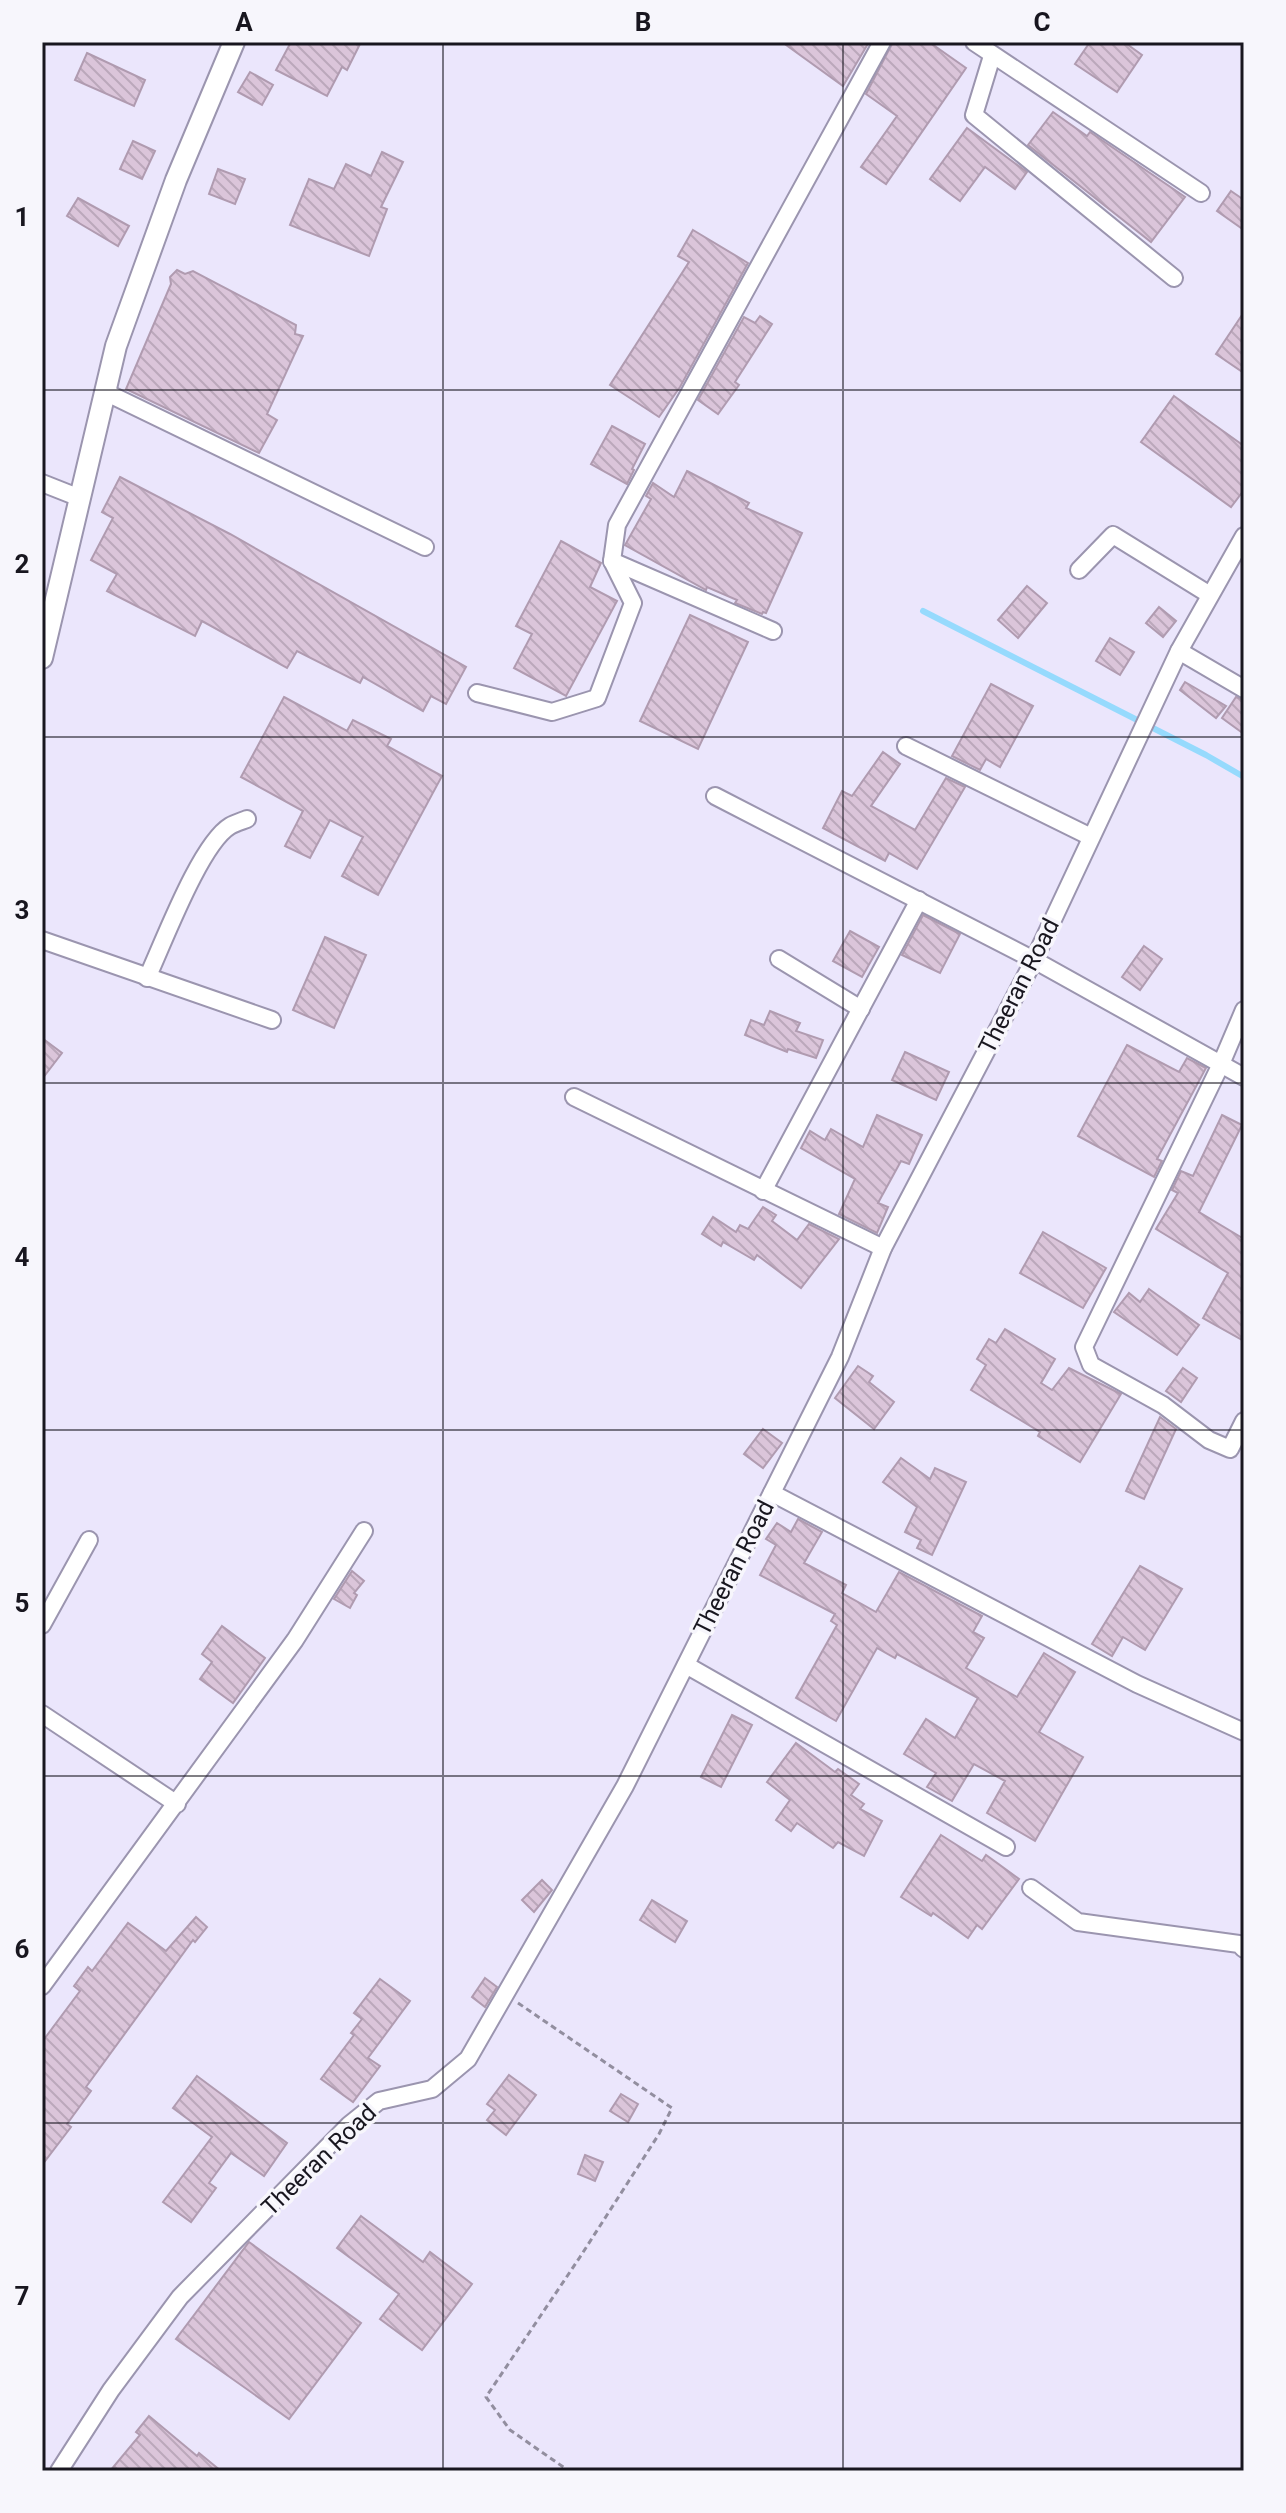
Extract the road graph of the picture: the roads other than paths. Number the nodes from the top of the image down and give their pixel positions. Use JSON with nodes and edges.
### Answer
{"nodes":[{"id":1,"x":234,"y":42,"type":"edge"},
{"id":2,"x":882,"y":42,"type":"edge"},
{"id":3,"x":974,"y":42,"type":"edge"},
{"id":4,"x":992,"y":56,"type":"junction"},
{"id":5,"x":1201,"y":193,"type":"dead end"},
{"id":6,"x":1174,"y":278,"type":"dead end"},
{"id":7,"x":105,"y":392,"type":"junction"},
{"id":8,"x":42,"y":483,"type":"edge"},
{"id":9,"x":80,"y":498,"type":"junction"},
{"id":10,"x":1244,"y":536,"type":"edge"},
{"id":11,"x":425,"y":547,"type":"dead end"},
{"id":12,"x":612,"y":561,"type":"junction"},
{"id":13,"x":1079,"y":570,"type":"dead end"},
{"id":14,"x":1210,"y":595,"type":"junction"},
{"id":15,"x":773,"y":631,"type":"dead end"},
{"id":16,"x":1179,"y":651,"type":"junction"},
{"id":17,"x":42,"y":658,"type":"edge"},
{"id":18,"x":1244,"y":689,"type":"edge"},
{"id":19,"x":477,"y":693,"type":"dead end"},
{"id":20,"x":906,"y":746,"type":"dead end"},
{"id":21,"x":715,"y":796,"type":"dead end"},
{"id":22,"x":247,"y":819,"type":"dead end"},
{"id":23,"x":1091,"y":837,"type":"junction"},
{"id":24,"x":919,"y":900,"type":"junction"},
{"id":25,"x":42,"y":940,"type":"edge"},
{"id":26,"x":779,"y":959,"type":"dead end"},
{"id":27,"x":1034,"y":960,"type":"junction"},
{"id":28,"x":147,"y":978,"type":"junction"},
{"id":29,"x":861,"y":1009,"type":"junction"},
{"id":30,"x":1244,"y":1010,"type":"edge"},
{"id":31,"x":272,"y":1020,"type":"dead end"},
{"id":32,"x":1221,"y":1064,"type":"junction"},
{"id":33,"x":1244,"y":1077,"type":"edge"},
{"id":34,"x":574,"y":1097,"type":"dead end"},
{"id":35,"x":763,"y":1191,"type":"junction"},
{"id":36,"x":883,"y":1248,"type":"junction"},
{"id":37,"x":1244,"y":1421,"type":"edge"},
{"id":38,"x":772,"y":1493,"type":"junction"},
{"id":39,"x":364,"y":1531,"type":"dead end"},
{"id":40,"x":89,"y":1540,"type":"dead end"},
{"id":41,"x":42,"y":1625,"type":"edge"},
{"id":42,"x":686,"y":1665,"type":"junction"},
{"id":43,"x":42,"y":1714,"type":"edge"},
{"id":44,"x":1244,"y":1732,"type":"edge"},
{"id":45,"x":177,"y":1804,"type":"junction"},
{"id":46,"x":1006,"y":1847,"type":"dead end"},
{"id":47,"x":1031,"y":1888,"type":"dead end"},
{"id":48,"x":1244,"y":1949,"type":"edge"},
{"id":49,"x":42,"y":1986,"type":"edge"},
{"id":50,"x":59,"y":2471,"type":"edge"}],
"edges":[{"from":1,"to":7,"type":"street"},
{"from":2,"to":12,"type":"street"},
{"from":3,"to":4,"type":"street"},
{"from":4,"to":5,"type":"street"},
{"from":4,"to":6,"type":"street"},
{"from":7,"to":9,"type":"street"},
{"from":7,"to":11,"type":"street"},
{"from":8,"to":9,"type":"street"},
{"from":9,"to":17,"type":"street"},
{"from":10,"to":14,"type":"street","name":"Theeran Road"},
{"from":12,"to":15,"type":"street"},
{"from":12,"to":19,"type":"street"},
{"from":13,"to":14,"type":"street"},
{"from":14,"to":16,"type":"street","name":"Theeran Road"},
{"from":16,"to":18,"type":"street"},
{"from":16,"to":23,"type":"street","name":"Theeran Road"},
{"from":20,"to":23,"type":"street"},
{"from":21,"to":24,"type":"street"},
{"from":22,"to":28,"type":"street"},
{"from":23,"to":27,"type":"street","name":"Theeran Road"},
{"from":24,"to":27,"type":"street"},
{"from":24,"to":29,"type":"street"},
{"from":25,"to":28,"type":"street"},
{"from":26,"to":29,"type":"street"},
{"from":27,"to":32,"type":"street"},
{"from":27,"to":36,"type":"street","name":"Theeran Road"},
{"from":28,"to":31,"type":"street"},
{"from":29,"to":35,"type":"street"},
{"from":30,"to":32,"type":"street"},
{"from":32,"to":33,"type":"street"},
{"from":32,"to":37,"type":"street"},
{"from":34,"to":35,"type":"street"},
{"from":35,"to":36,"type":"street"},
{"from":36,"to":38,"type":"street","name":"Theeran Road"},
{"from":38,"to":42,"type":"street","name":"Theeran Road"},
{"from":38,"to":44,"type":"street"},
{"from":39,"to":45,"type":"street"},
{"from":40,"to":41,"type":"street"},
{"from":42,"to":46,"type":"street"},
{"from":42,"to":50,"type":"street","name":"Theeran Road"},
{"from":43,"to":45,"type":"street"},
{"from":45,"to":49,"type":"street"},
{"from":47,"to":48,"type":"street"}]}
